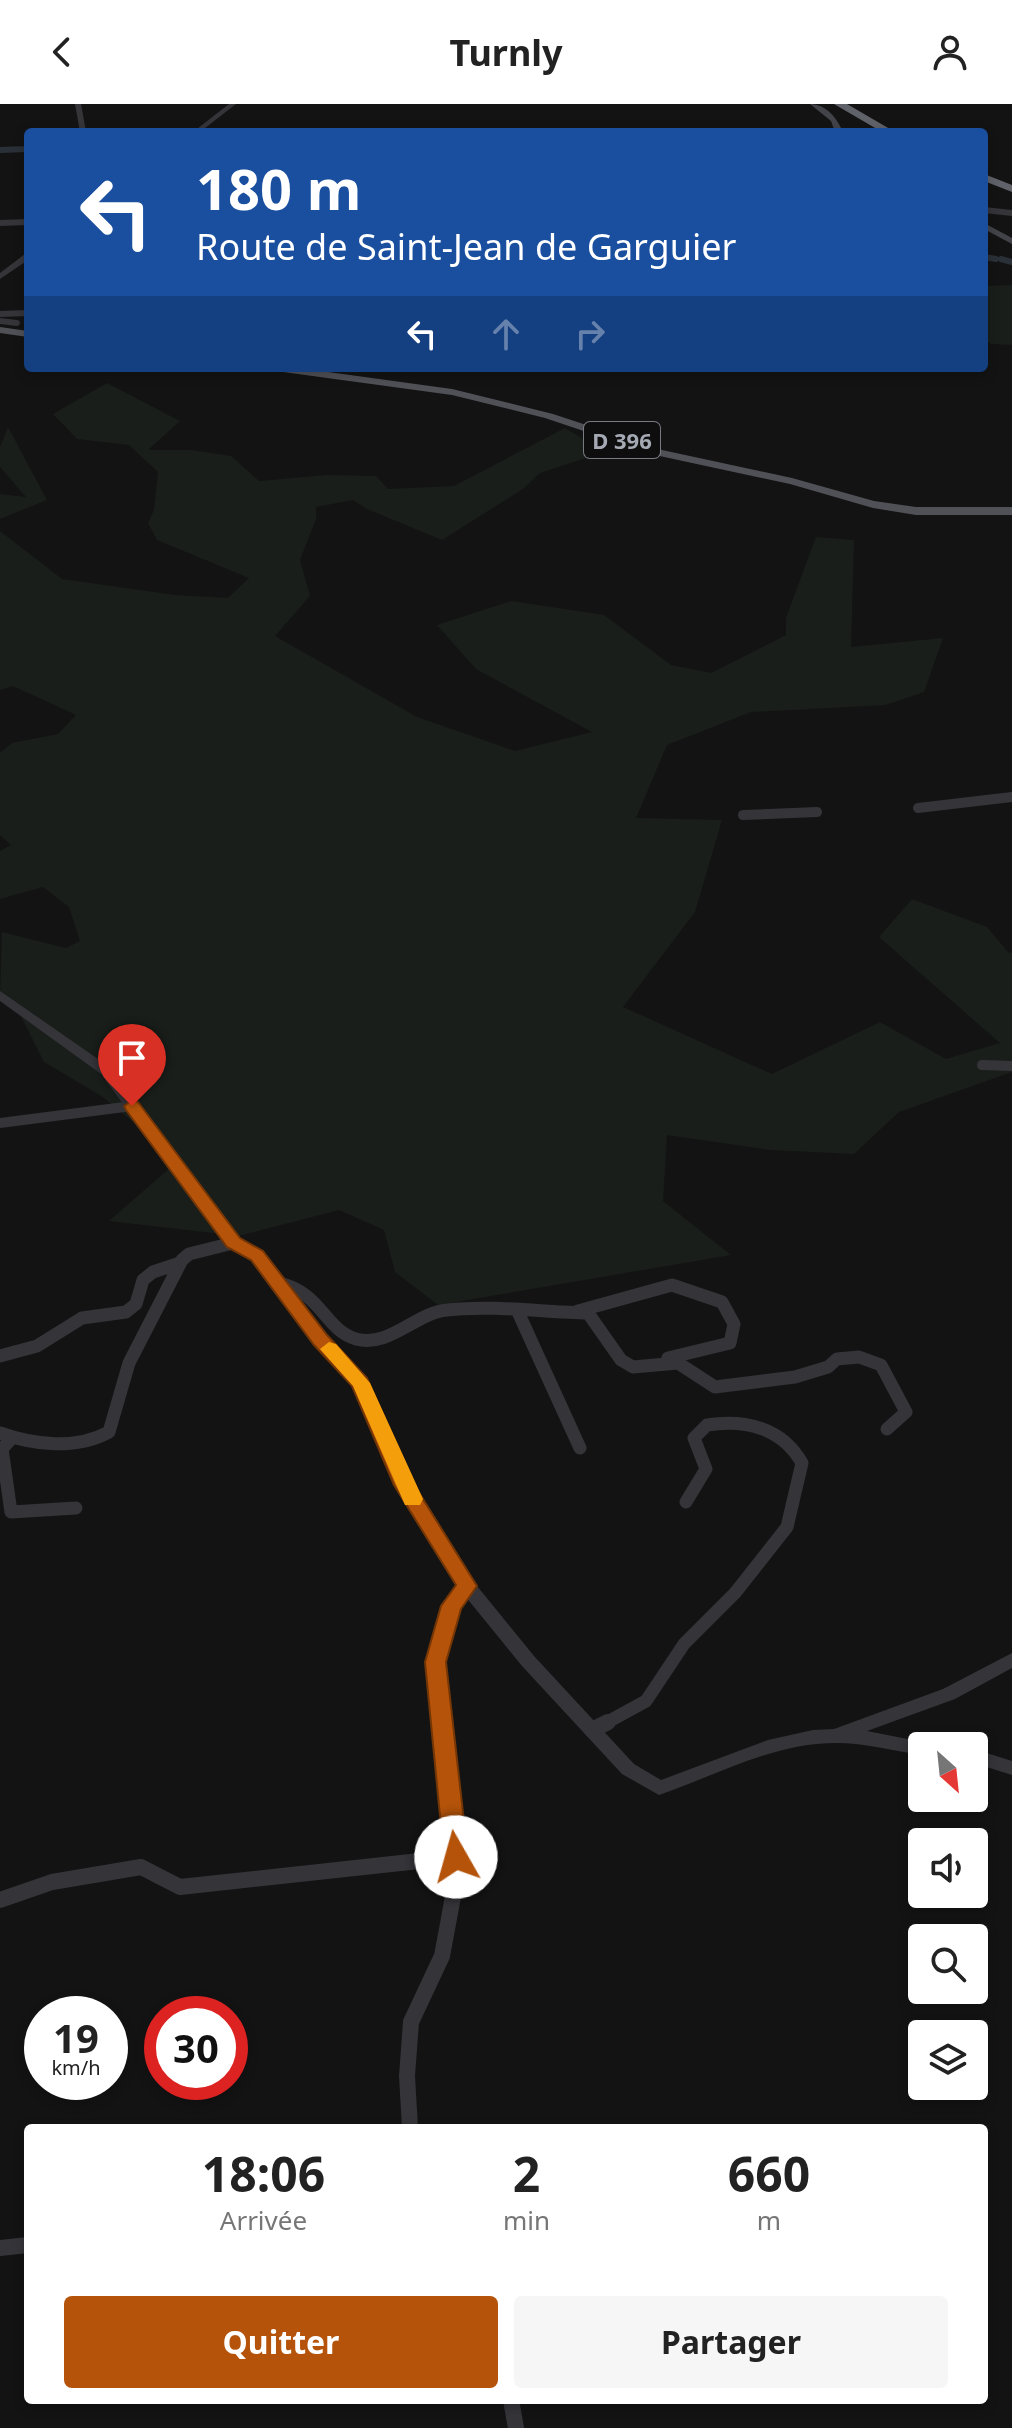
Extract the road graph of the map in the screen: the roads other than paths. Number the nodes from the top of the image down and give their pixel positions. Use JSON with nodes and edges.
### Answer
{"nodes":[{"id":1,"x":78,"y":104,"type":"edge"},
{"id":2,"x":233,"y":104,"type":"edge"},
{"id":3,"x":814,"y":104,"type":"edge"},
{"id":4,"x":829,"y":104,"type":"edge"},
{"id":5,"x":839,"y":104,"type":"edge"},
{"id":6,"x":82,"y":128,"type":"edge"},
{"id":7,"x":201,"y":128,"type":"edge"},
{"id":8,"x":837,"y":128,"type":"edge"},
{"id":9,"x":873,"y":128,"type":"edge"},
{"id":10,"x":883,"y":128,"type":"edge"},
{"id":11,"x":988,"y":181,"type":"edge"},
{"id":12,"x":1012,"y":192,"type":"edge"},
{"id":13,"x":988,"y":210,"type":"edge"},
{"id":14,"x":1012,"y":213,"type":"edge"},
{"id":15,"x":24,"y":222,"type":"edge"},
{"id":16,"x":0,"y":223,"type":"edge"},
{"id":17,"x":988,"y":228,"type":"edge"},
{"id":18,"x":1012,"y":241,"type":"edge"},
{"id":19,"x":24,"y":259,"type":"edge"},
{"id":20,"x":0,"y":277,"type":"edge"},
{"id":21,"x":24,"y":313,"type":"edge"},
{"id":22,"x":0,"y":314,"type":"edge"},
{"id":23,"x":0,"y":321,"type":"edge"},
{"id":24,"x":17,"y":323,"type":"dead end"},
{"id":25,"x":0,"y":330,"type":"edge"},
{"id":26,"x":24,"y":333,"type":"edge"},
{"id":27,"x":305,"y":372,"type":"edge"},
{"id":28,"x":1012,"y":511,"type":"edge"},
{"id":29,"x":1012,"y":797,"type":"edge"},
{"id":30,"x":918,"y":808,"type":"dead end"},
{"id":31,"x":817,"y":812,"type":"dead end"},
{"id":32,"x":743,"y":815,"type":"dead end"},
{"id":33,"x":0,"y":995,"type":"edge"},
{"id":34,"x":982,"y":1065,"type":"dead end"},
{"id":35,"x":1012,"y":1066,"type":"edge"},
{"id":36,"x":132,"y":1106,"type":"junction"},
{"id":37,"x":0,"y":1123,"type":"edge"},
{"id":38,"x":233,"y":1243,"type":"junction"},
{"id":39,"x":180,"y":1263,"type":"junction"},
{"id":40,"x":279,"y":1283,"type":"junction"},
{"id":41,"x":518,"y":1312,"type":"junction"},
{"id":42,"x":570,"y":1314,"type":"junction"},
{"id":43,"x":0,"y":1356,"type":"edge"},
{"id":44,"x":652,"y":1366,"type":"junction"},
{"id":45,"x":887,"y":1429,"type":"dead end"},
{"id":46,"x":6,"y":1436,"type":"edge"},
{"id":47,"x":580,"y":1448,"type":"dead end"},
{"id":48,"x":686,"y":1502,"type":"dead end"},
{"id":49,"x":76,"y":1508,"type":"dead end"},
{"id":50,"x":467,"y":1586,"type":"junction"},
{"id":51,"x":1012,"y":1660,"type":"edge"},
{"id":52,"x":592,"y":1730,"type":"junction"},
{"id":53,"x":836,"y":1736,"type":"junction"},
{"id":54,"x":908,"y":1746,"type":"edge"},
{"id":55,"x":988,"y":1760,"type":"edge"},
{"id":56,"x":1012,"y":1768,"type":"edge"},
{"id":57,"x":456,"y":1857,"type":"junction"},
{"id":58,"x":0,"y":1900,"type":"edge"},
{"id":59,"x":410,"y":2124,"type":"edge"},
{"id":60,"x":24,"y":2245,"type":"edge"},
{"id":61,"x":0,"y":2248,"type":"edge"},
{"id":62,"x":512,"y":2404,"type":"edge"},
{"id":63,"x":516,"y":2428,"type":"edge"}],
"edges":[{"from":1,"to":6,"type":"street"},
{"from":2,"to":7,"type":"street"},
{"from":3,"to":8,"type":"main road"},
{"from":4,"to":9,"type":"highway"},
{"from":5,"to":10,"type":"highway"},
{"from":11,"to":12,"type":"highway"},
{"from":13,"to":14,"type":"street"},
{"from":15,"to":16,"type":"street"},
{"from":17,"to":18,"type":"main road"},
{"from":19,"to":20,"type":"street"},
{"from":21,"to":22,"type":"street"},
{"from":23,"to":24,"type":"street"},
{"from":25,"to":26,"type":"main road"},
{"from":27,"to":28,"type":"main road","number":"D 396"},
{"from":29,"to":30,"type":"street"},
{"from":31,"to":32,"type":"street"},
{"from":33,"to":36,"type":"street"},
{"from":34,"to":35,"type":"street"},
{"from":36,"to":37,"type":"street"},
{"from":36,"to":38,"type":"street"},
{"from":38,"to":39,"type":"street"},
{"from":38,"to":40,"type":"street"},
{"from":39,"to":43,"type":"street"},
{"from":39,"to":46,"type":"street"},
{"from":40,"to":41,"type":"street"},
{"from":40,"to":50,"type":"street"},
{"from":41,"to":42,"type":"street"},
{"from":41,"to":47,"type":"street"},
{"from":42,"to":44,"type":"street"},
{"from":42,"to":44,"type":"street"},
{"from":44,"to":45,"type":"street"},
{"from":46,"to":49,"type":"street"},
{"from":48,"to":52,"type":"street"},
{"from":50,"to":52,"type":"street"},
{"from":50,"to":57,"type":"street"},
{"from":51,"to":53,"type":"street"},
{"from":52,"to":53,"type":"street"},
{"from":53,"to":54,"type":"street"},
{"from":55,"to":56,"type":"street"},
{"from":57,"to":58,"type":"street"},
{"from":57,"to":59,"type":"street"},
{"from":60,"to":61,"type":"street"},
{"from":62,"to":63,"type":"street"}]}
